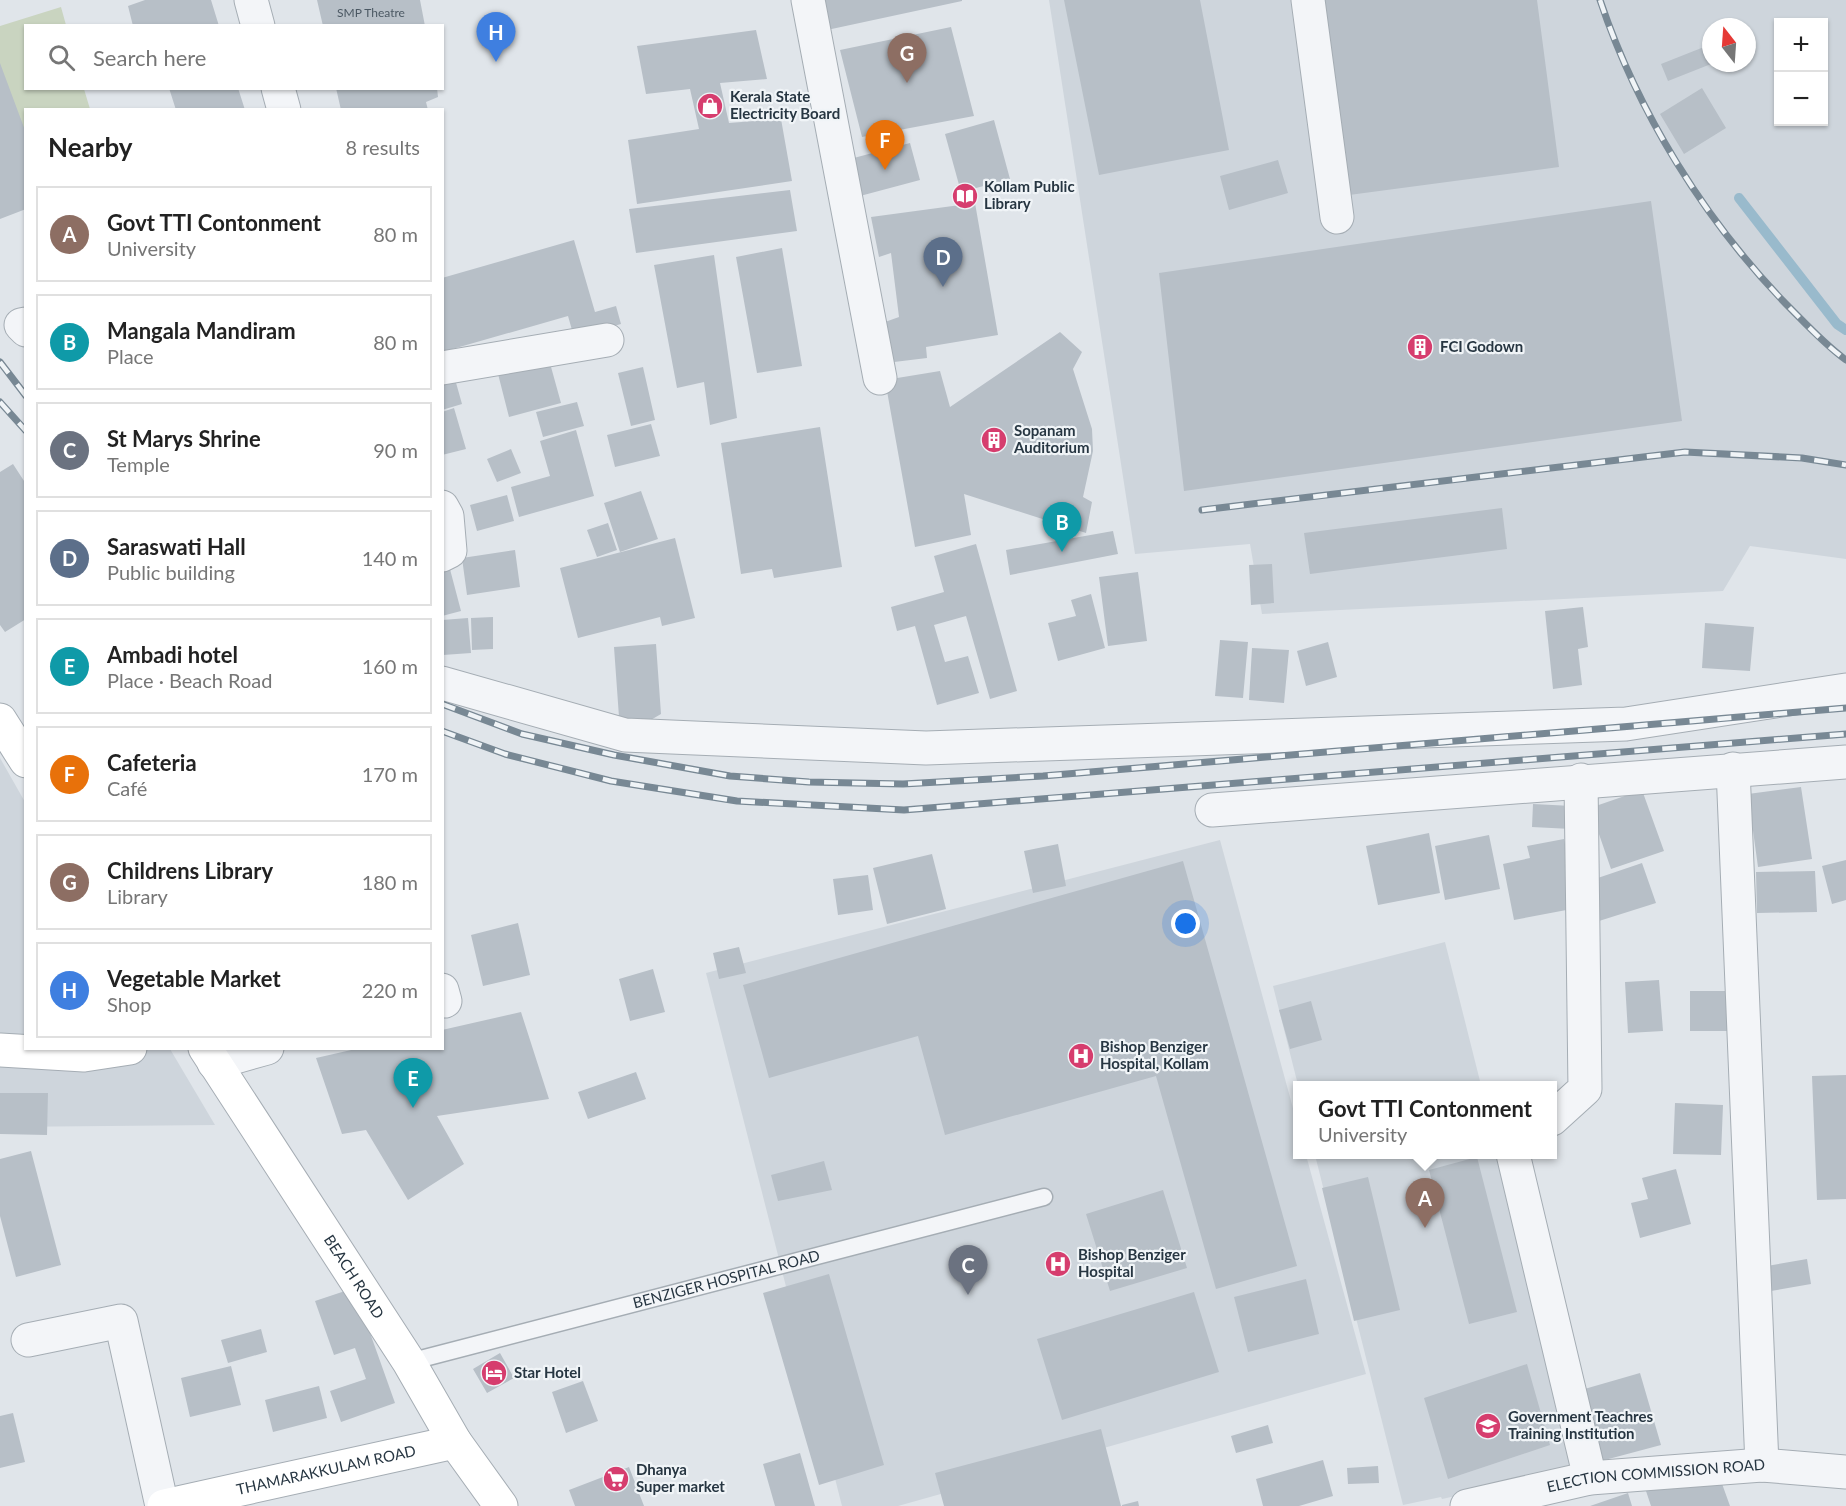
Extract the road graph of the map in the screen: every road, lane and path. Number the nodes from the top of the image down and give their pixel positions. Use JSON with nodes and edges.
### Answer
{"nodes":[{"id":1,"x":251,"y":0,"type":"edge"},
{"id":2,"x":808,"y":0,"type":"edge"},
{"id":3,"x":1308,"y":0,"type":"edge"},
{"id":4,"x":257,"y":24,"type":"edge"},
{"id":5,"x":279,"y":90,"type":"edge"},
{"id":6,"x":283,"y":108,"type":"edge"},
{"id":7,"x":1336,"y":217,"type":"dead end"},
{"id":8,"x":607,"y":340,"type":"dead end"},
{"id":9,"x":444,"y":368,"type":"edge"},
{"id":10,"x":880,"y":378,"type":"dead end"},
{"id":11,"x":444,"y":511,"type":"edge"},
{"id":12,"x":444,"y":554,"type":"edge"},
{"id":13,"x":444,"y":684,"type":"edge"},
{"id":14,"x":1846,"y":690,"type":"edge"},
{"id":15,"x":0,"y":720,"type":"edge"},
{"id":16,"x":24,"y":757,"type":"edge"},
{"id":17,"x":1846,"y":762,"type":"edge"},
{"id":18,"x":1733,"y":769,"type":"junction"},
{"id":19,"x":1581,"y":780,"type":"junction"},
{"id":20,"x":1212,"y":810,"type":"dead end"},
{"id":21,"x":0,"y":1050,"type":"edge"},
{"id":22,"x":117,"y":1050,"type":"edge"},
{"id":23,"x":252,"y":1050,"type":"edge"},
{"id":24,"x":209,"y":1056,"type":"edge"},
{"id":25,"x":1557,"y":1114,"type":"edge"},
{"id":26,"x":1514,"y":1159,"type":"edge"},
{"id":27,"x":1044,"y":1197,"type":"dead end"},
{"id":28,"x":27,"y":1340,"type":"dead end"},
{"id":29,"x":409,"y":1362,"type":"junction"},
{"id":30,"x":455,"y":1442,"type":"junction"},
{"id":31,"x":1762,"y":1466,"type":"junction"},
{"id":32,"x":1846,"y":1472,"type":"edge"},
{"id":33,"x":1590,"y":1478,"type":"junction"},
{"id":34,"x":163,"y":1506,"type":"edge"},
{"id":35,"x":501,"y":1506,"type":"edge"},
{"id":36,"x":1467,"y":1506,"type":"edge"}],
"edges":[{"from":1,"to":4,"type":"street"},
{"from":2,"to":10,"type":"street"},
{"from":3,"to":7,"type":"street"},
{"from":5,"to":6,"type":"street"},
{"from":8,"to":9,"type":"street"},
{"from":11,"to":12,"type":"street"},
{"from":13,"to":14,"type":"street"},
{"from":15,"to":16,"type":"main road"},
{"from":17,"to":18,"type":"street"},
{"from":18,"to":19,"type":"street"},
{"from":18,"to":31,"type":"street"},
{"from":19,"to":20,"type":"street"},
{"from":19,"to":25,"type":"street"},
{"from":21,"to":22,"type":"main road"},
{"from":23,"to":24,"type":"street"},
{"from":24,"to":29,"type":"main road","name":"BEACH ROAD"},
{"from":26,"to":33,"type":"street"},
{"from":27,"to":29,"type":"lane","name":"BENZIGER HOSPITAL ROAD"},
{"from":28,"to":34,"type":"street"},
{"from":29,"to":30,"type":"main road","name":"BEACH ROAD"},
{"from":30,"to":34,"type":"main road","name":"THAMARAKKULAM ROAD"},
{"from":30,"to":35,"type":"main road","name":"BEACH ROAD"},
{"from":31,"to":32,"type":"street","name":"ELECTION COMMISSION ROAD"},
{"from":31,"to":33,"type":"street","name":"ELECTION COMMISSION ROAD"},
{"from":33,"to":36,"type":"street","name":"ELECTION COMMISSION ROAD"}]}
